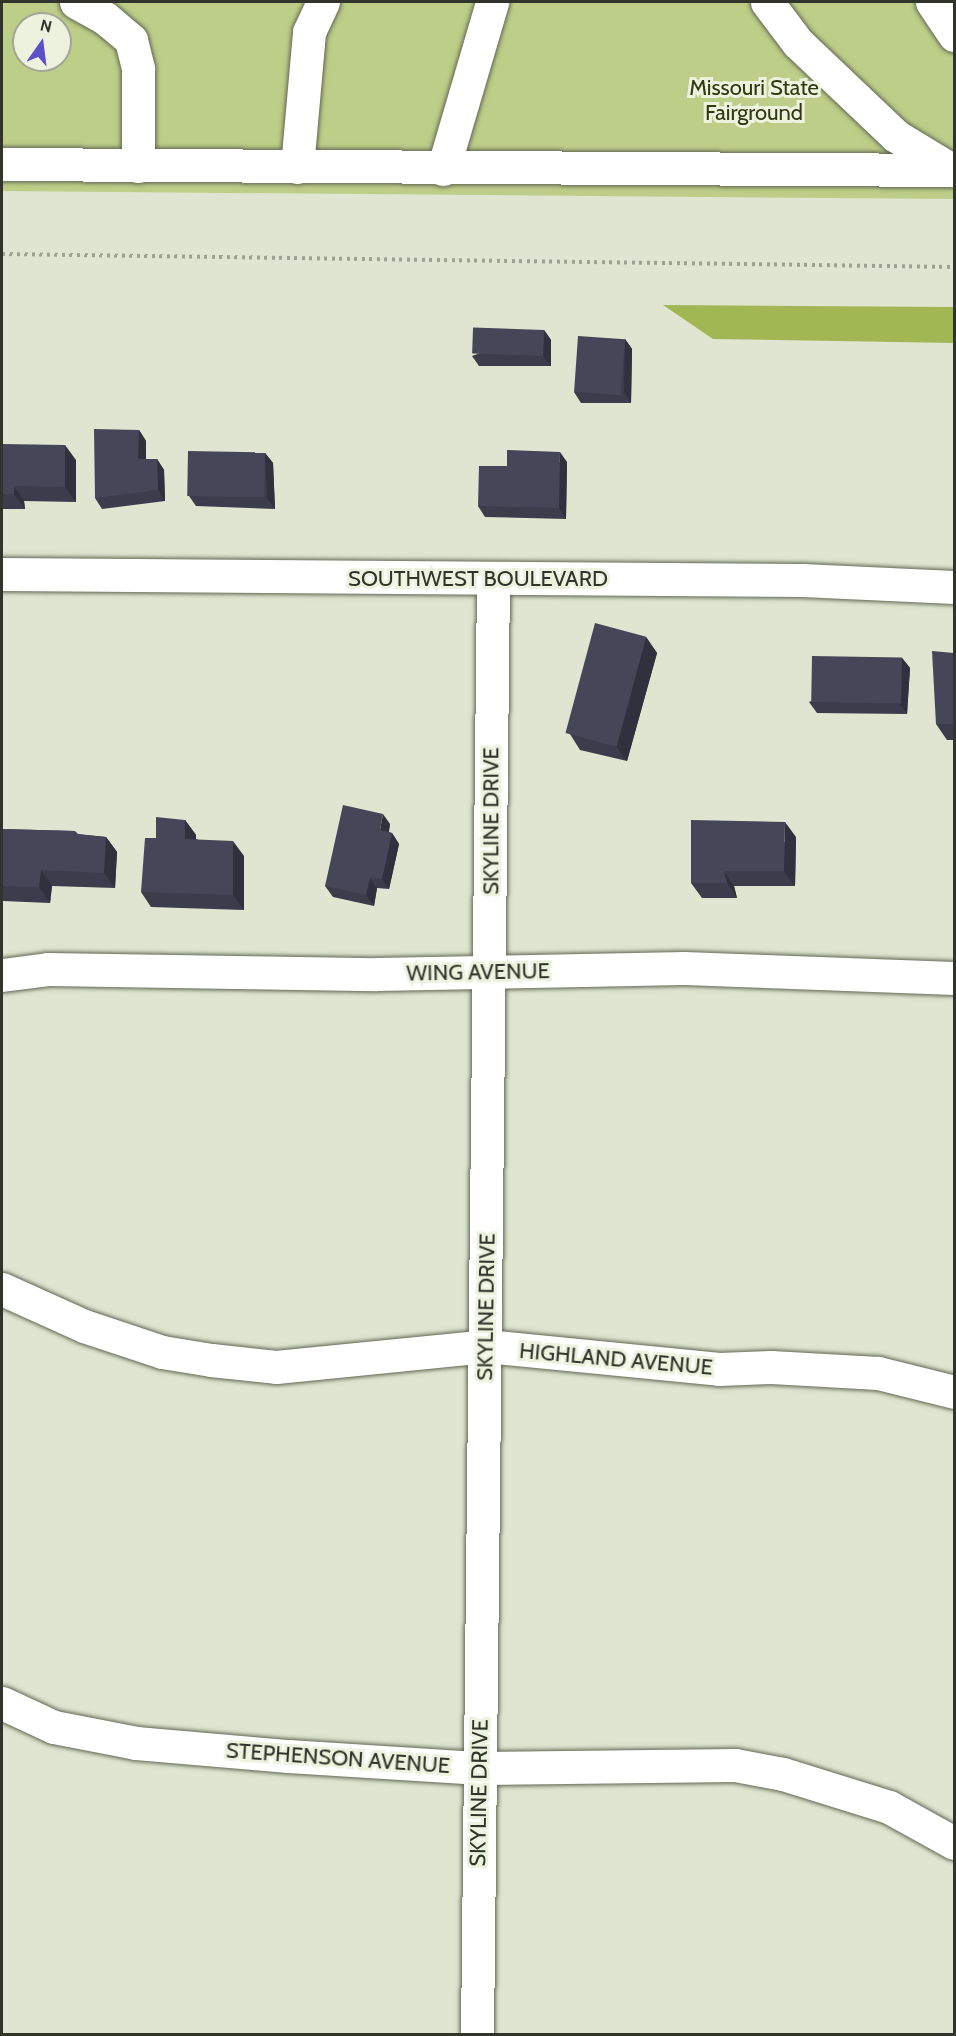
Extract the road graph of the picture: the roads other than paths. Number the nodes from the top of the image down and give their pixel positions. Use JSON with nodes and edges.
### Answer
{"nodes":[{"id":1,"x":76,"y":2,"type":"edge"},
{"id":2,"x":323,"y":2,"type":"edge"},
{"id":3,"x":492,"y":2,"type":"edge"},
{"id":4,"x":767,"y":2,"type":"edge"},
{"id":5,"x":932,"y":2,"type":"edge"},
{"id":6,"x":954,"y":35,"type":"edge"},
{"id":7,"x":2,"y":164,"type":"edge"},
{"id":8,"x":138,"y":166,"type":"junction"},
{"id":9,"x":297,"y":167,"type":"junction"},
{"id":10,"x":443,"y":169,"type":"junction"},
{"id":11,"x":953,"y":170,"type":"edge"},
{"id":12,"x":2,"y":574,"type":"edge"},
{"id":13,"x":493,"y":580,"type":"junction"},
{"id":14,"x":954,"y":587,"type":"edge"},
{"id":15,"x":490,"y":972,"type":"junction"},
{"id":16,"x":2,"y":975,"type":"edge"},
{"id":17,"x":954,"y":978,"type":"edge"},
{"id":18,"x":2,"y":1289,"type":"edge"},
{"id":19,"x":486,"y":1346,"type":"junction"},
{"id":20,"x":954,"y":1392,"type":"edge"},
{"id":21,"x":2,"y":1703,"type":"edge"},
{"id":22,"x":481,"y":1768,"type":"junction"},
{"id":23,"x":954,"y":1843,"type":"edge"},
{"id":24,"x":477,"y":2034,"type":"edge"}],
"edges":[{"from":1,"to":8,"type":"street"},
{"from":2,"to":9,"type":"street"},
{"from":3,"to":10,"type":"street"},
{"from":4,"to":11,"type":"street"},
{"from":5,"to":6,"type":"street"},
{"from":7,"to":8,"type":"street"},
{"from":8,"to":9,"type":"street"},
{"from":9,"to":10,"type":"street"},
{"from":10,"to":11,"type":"street"},
{"from":12,"to":13,"type":"street","name":"SOUTHWEST BOULEVARD"},
{"from":13,"to":14,"type":"street","name":"SOUTHWEST BOULEVARD"},
{"from":13,"to":15,"type":"street","name":"SKYLINE DRIVE"},
{"from":15,"to":16,"type":"street","name":"WING AVENUE"},
{"from":15,"to":17,"type":"street","name":"WING AVENUE"},
{"from":15,"to":19,"type":"street","name":"SKYLINE DRIVE"},
{"from":18,"to":19,"type":"street","name":"HIGHLAND AVENUE"},
{"from":19,"to":20,"type":"street","name":"HIGHLAND AVENUE"},
{"from":19,"to":22,"type":"street","name":"SKYLINE DRIVE"},
{"from":21,"to":22,"type":"street","name":"STEPHENSON AVENUE"},
{"from":22,"to":23,"type":"street","name":"STEPHENSON AVENUE"},
{"from":22,"to":24,"type":"street","name":"SKYLINE DRIVE"}]}
